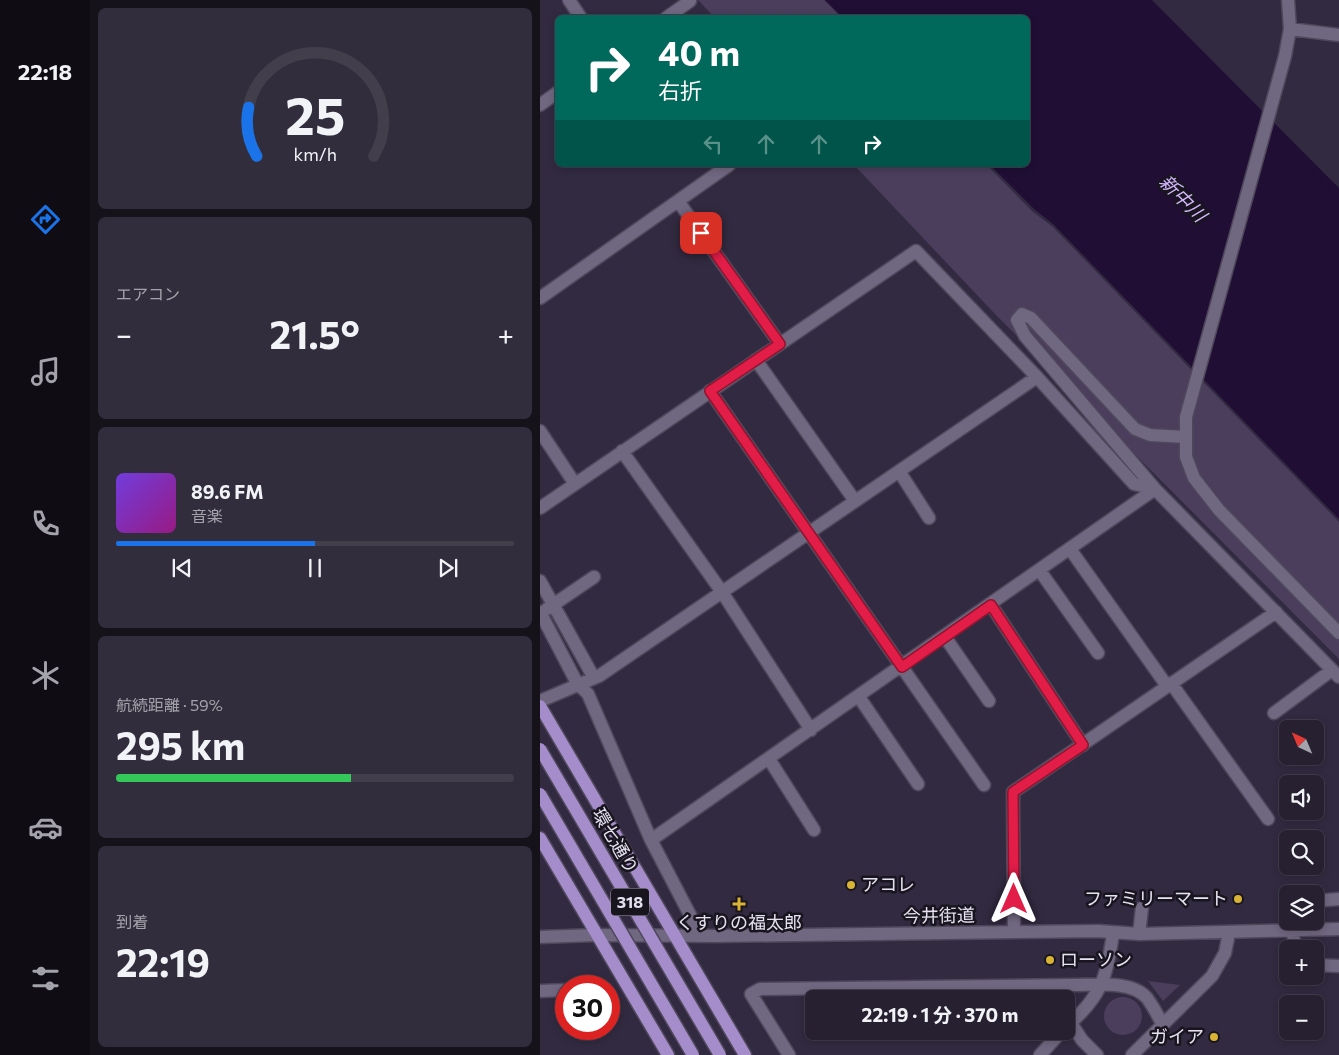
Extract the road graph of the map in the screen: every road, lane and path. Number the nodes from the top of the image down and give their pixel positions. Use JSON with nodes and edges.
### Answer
{"nodes":[{"id":1,"x":569,"y":0,"type":"edge"},
{"id":2,"x":1288,"y":0,"type":"edge"},
{"id":3,"x":690,"y":1,"type":"edge"},
{"id":4,"x":580,"y":15,"type":"edge"},
{"id":5,"x":670,"y":15,"type":"edge"},
{"id":6,"x":1290,"y":28,"type":"junction"},
{"id":7,"x":1339,"y":35,"type":"edge"},
{"id":8,"x":555,"y":94,"type":"edge"},
{"id":9,"x":540,"y":104,"type":"edge"},
{"id":10,"x":726,"y":167,"type":"edge"},
{"id":11,"x":678,"y":201,"type":"junction"},
{"id":12,"x":540,"y":298,"type":"edge"},
{"id":13,"x":780,"y":344,"type":"junction"},
{"id":14,"x":756,"y":360,"type":"junction"},
{"id":15,"x":1037,"y":378,"type":"junction"},
{"id":16,"x":710,"y":391,"type":"junction"},
{"id":17,"x":540,"y":431,"type":"edge"},
{"id":18,"x":1185,"y":437,"type":"junction"},
{"id":19,"x":622,"y":451,"type":"junction"},
{"id":20,"x":899,"y":471,"type":"junction"},
{"id":21,"x":575,"y":484,"type":"junction"},
{"id":22,"x":1155,"y":489,"type":"junction"},
{"id":23,"x":855,"y":501,"type":"junction"},
{"id":24,"x":540,"y":508,"type":"edge"},
{"id":25,"x":929,"y":518,"type":"dead end"},
{"id":26,"x":809,"y":533,"type":"junction"},
{"id":27,"x":1070,"y":549,"type":"junction"},
{"id":28,"x":1040,"y":571,"type":"junction"},
{"id":29,"x":594,"y":577,"type":"dead end"},
{"id":30,"x":540,"y":581,"type":"edge"},
{"id":31,"x":722,"y":592,"type":"junction"},
{"id":32,"x":554,"y":605,"type":"junction"},
{"id":33,"x":991,"y":605,"type":"junction"},
{"id":34,"x":1276,"y":612,"type":"junction"},
{"id":35,"x":541,"y":613,"type":"edge"},
{"id":36,"x":1339,"y":634,"type":"edge"},
{"id":37,"x":945,"y":637,"type":"junction"},
{"id":38,"x":1098,"y":654,"type":"dead end"},
{"id":39,"x":902,"y":667,"type":"junction"},
{"id":40,"x":1336,"y":674,"type":"edge"},
{"id":41,"x":594,"y":678,"type":"junction"},
{"id":42,"x":577,"y":683,"type":"junction"},
{"id":43,"x":1169,"y":685,"type":"junction"},
{"id":44,"x":859,"y":697,"type":"junction"},
{"id":45,"x":540,"y":701,"type":"edge"},
{"id":46,"x":989,"y":701,"type":"dead end"},
{"id":47,"x":540,"y":706,"type":"edge"},
{"id":48,"x":1274,"y":713,"type":"dead end"},
{"id":49,"x":811,"y":730,"type":"junction"},
{"id":50,"x":1083,"y":745,"type":"junction"},
{"id":51,"x":540,"y":749,"type":"edge"},
{"id":52,"x":769,"y":759,"type":"junction"},
{"id":53,"x":918,"y":784,"type":"dead end"},
{"id":54,"x":984,"y":785,"type":"dead end"},
{"id":55,"x":540,"y":794,"type":"edge"},
{"id":56,"x":1268,"y":819,"type":"dead end"},
{"id":57,"x":814,"y":830,"type":"dead end"},
{"id":58,"x":540,"y":838,"type":"edge"},
{"id":59,"x":651,"y":840,"type":"junction"},
{"id":60,"x":1339,"y":899,"type":"edge"},
{"id":61,"x":1324,"y":900,"type":"edge"},
{"id":62,"x":1142,"y":908,"type":"dead end"},
{"id":63,"x":1279,"y":928,"type":"edge"},
{"id":64,"x":1324,"y":928,"type":"edge"},
{"id":65,"x":1339,"y":929,"type":"edge"},
{"id":66,"x":1014,"y":932,"type":"junction"},
{"id":67,"x":1113,"y":933,"type":"junction"},
{"id":68,"x":1229,"y":933,"type":"junction"},
{"id":69,"x":1139,"y":934,"type":"junction"},
{"id":70,"x":596,"y":935,"type":"junction"},
{"id":71,"x":676,"y":936,"type":"junction"},
{"id":72,"x":701,"y":936,"type":"junction"},
{"id":73,"x":540,"y":937,"type":"edge"},
{"id":74,"x":1324,"y":965,"type":"edge"},
{"id":75,"x":1339,"y":966,"type":"edge"},
{"id":76,"x":1102,"y":986,"type":"junction"},
{"id":77,"x":555,"y":990,"type":"edge"},
{"id":78,"x":982,"y":990,"type":"edge"},
{"id":79,"x":540,"y":991,"type":"edge"},
{"id":80,"x":805,"y":991,"type":"edge"},
{"id":81,"x":1075,"y":1019,"type":"edge"},
{"id":82,"x":1163,"y":1025,"type":"junction"},
{"id":83,"x":1075,"y":1034,"type":"edge"},
{"id":84,"x":1054,"y":1040,"type":"edge"},
{"id":85,"x":668,"y":1055,"type":"edge"},
{"id":86,"x":693,"y":1055,"type":"edge"},
{"id":87,"x":720,"y":1055,"type":"edge"},
{"id":88,"x":745,"y":1055,"type":"edge"},
{"id":89,"x":789,"y":1055,"type":"edge"},
{"id":90,"x":1040,"y":1055,"type":"edge"},
{"id":91,"x":1097,"y":1055,"type":"edge"},
{"id":92,"x":1132,"y":1055,"type":"edge"}],
"edges":[{"from":1,"to":4,"type":"street"},
{"from":2,"to":6,"type":"street"},
{"from":3,"to":5,"type":"street"},
{"from":6,"to":7,"type":"street"},
{"from":6,"to":18,"type":"street"},
{"from":8,"to":9,"type":"street"},
{"from":10,"to":11,"type":"street"},
{"from":11,"to":12,"type":"street"},
{"from":11,"to":13,"type":"street"},
{"from":13,"to":14,"type":"street"},
{"from":13,"to":15,"type":"street"},
{"from":14,"to":16,"type":"street"},
{"from":14,"to":23,"type":"street"},
{"from":15,"to":20,"type":"street"},
{"from":15,"to":22,"type":"street"},
{"from":16,"to":19,"type":"street"},
{"from":16,"to":26,"type":"street"},
{"from":17,"to":21,"type":"street"},
{"from":18,"to":22,"type":"street"},
{"from":18,"to":36,"type":"street"},
{"from":19,"to":21,"type":"street"},
{"from":19,"to":31,"type":"street"},
{"from":20,"to":23,"type":"street"},
{"from":20,"to":25,"type":"street"},
{"from":21,"to":24,"type":"street"},
{"from":22,"to":27,"type":"street"},
{"from":22,"to":34,"type":"street"},
{"from":23,"to":26,"type":"street"},
{"from":26,"to":31,"type":"street"},
{"from":26,"to":39,"type":"street"},
{"from":27,"to":28,"type":"street"},
{"from":27,"to":43,"type":"street"},
{"from":28,"to":33,"type":"street"},
{"from":28,"to":38,"type":"street"},
{"from":29,"to":32,"type":"street"},
{"from":30,"to":32,"type":"street"},
{"from":31,"to":41,"type":"street"},
{"from":31,"to":49,"type":"street"},
{"from":32,"to":35,"type":"street"},
{"from":32,"to":41,"type":"street"},
{"from":33,"to":37,"type":"street"},
{"from":33,"to":50,"type":"street"},
{"from":34,"to":40,"type":"street"},
{"from":34,"to":43,"type":"street"},
{"from":35,"to":42,"type":"street"},
{"from":37,"to":39,"type":"street"},
{"from":37,"to":46,"type":"street"},
{"from":39,"to":44,"type":"street"},
{"from":39,"to":54,"type":"street"},
{"from":40,"to":48,"type":"street"},
{"from":41,"to":42,"type":"street"},
{"from":42,"to":45,"type":"street"},
{"from":42,"to":59,"type":"street"},
{"from":43,"to":50,"type":"street"},
{"from":43,"to":56,"type":"street"},
{"from":44,"to":49,"type":"street"},
{"from":44,"to":53,"type":"street"},
{"from":47,"to":71,"type":"main road"},
{"from":49,"to":52,"type":"street"},
{"from":50,"to":66,"type":"street"},
{"from":51,"to":87,"type":"main road","name":"環七通り","number":"318","bridge":true},
{"from":52,"to":57,"type":"street"},
{"from":52,"to":59,"type":"street"},
{"from":55,"to":86,"type":"main road","number":"318","bridge":true},
{"from":58,"to":70,"type":"main road"},
{"from":59,"to":72,"type":"street"},
{"from":60,"to":61,"type":"street"},
{"from":62,"to":69,"type":"street"},
{"from":63,"to":68,"type":"street","name":"今井街道"},
{"from":64,"to":65,"type":"street","name":"今井街道"},
{"from":66,"to":67,"type":"street","name":"今井街道"},
{"from":66,"to":72,"type":"street","name":"今井街道"},
{"from":67,"to":69,"type":"street","name":"今井街道"},
{"from":67,"to":76,"type":"street"},
{"from":68,"to":69,"type":"street","name":"今井街道"},
{"from":68,"to":82,"type":"street"},
{"from":70,"to":71,"type":"street","name":"今井街道"},
{"from":70,"to":73,"type":"street","name":"今井街道"},
{"from":70,"to":85,"type":"main road"},
{"from":71,"to":72,"type":"street","name":"今井街道"},
{"from":71,"to":88,"type":"main road"},
{"from":74,"to":75,"type":"street"},
{"from":76,"to":78,"type":"street"},
{"from":76,"to":81,"type":"street"},
{"from":76,"to":82,"type":"street"},
{"from":77,"to":79,"type":"street"},
{"from":80,"to":89,"type":"street"},
{"from":82,"to":92,"type":"street"},
{"from":83,"to":91,"type":"street"},
{"from":84,"to":90,"type":"street"}]}
